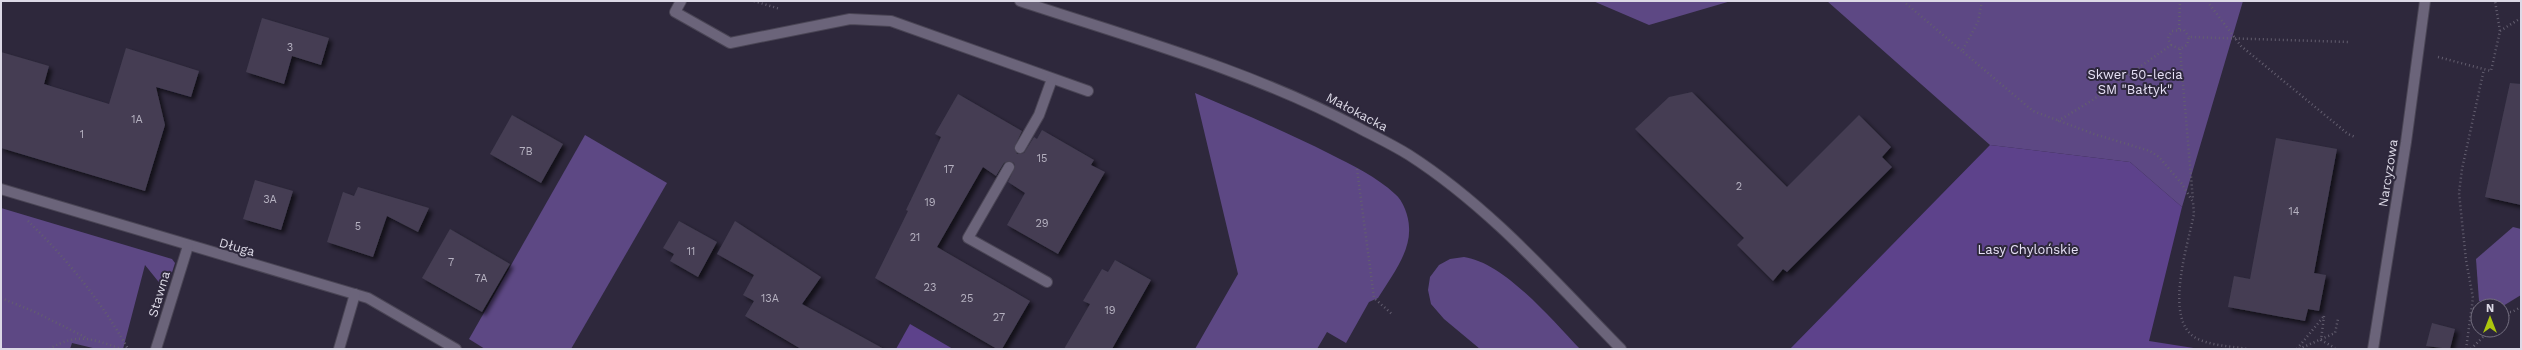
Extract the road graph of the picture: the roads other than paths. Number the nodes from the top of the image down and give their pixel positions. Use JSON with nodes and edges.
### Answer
{"nodes":[{"id":1,"x":681,"y":1,"type":"edge"},
{"id":2,"x":1020,"y":1,"type":"edge"},
{"id":3,"x":2425,"y":1,"type":"edge"},
{"id":4,"x":1052,"y":79,"type":"junction"},
{"id":5,"x":1088,"y":92,"type":"dead end"},
{"id":6,"x":1020,"y":148,"type":"dead end"},
{"id":7,"x":1009,"y":167,"type":"dead end"},
{"id":8,"x":1,"y":189,"type":"edge"},
{"id":9,"x":188,"y":246,"type":"junction"},
{"id":10,"x":1047,"y":282,"type":"dead end"},
{"id":11,"x":355,"y":294,"type":"junction"},
{"id":12,"x":156,"y":349,"type":"edge"},
{"id":13,"x":339,"y":349,"type":"edge"},
{"id":14,"x":456,"y":349,"type":"edge"},
{"id":15,"x":1621,"y":349,"type":"edge"},
{"id":16,"x":2373,"y":349,"type":"edge"}],
"edges":[{"from":1,"to":4,"type":"street"},
{"from":2,"to":15,"type":"street","name":"Małokacka"},
{"from":3,"to":16,"type":"street","name":"Narcyzowa"},
{"from":4,"to":5,"type":"street"},
{"from":4,"to":6,"type":"street"},
{"from":7,"to":10,"type":"street"},
{"from":8,"to":9,"type":"street","name":"Długa"},
{"from":9,"to":11,"type":"street","name":"Długa"},
{"from":9,"to":12,"type":"street","name":"Stawna"},
{"from":11,"to":13,"type":"street"},
{"from":11,"to":14,"type":"street","name":"Długa"}]}
